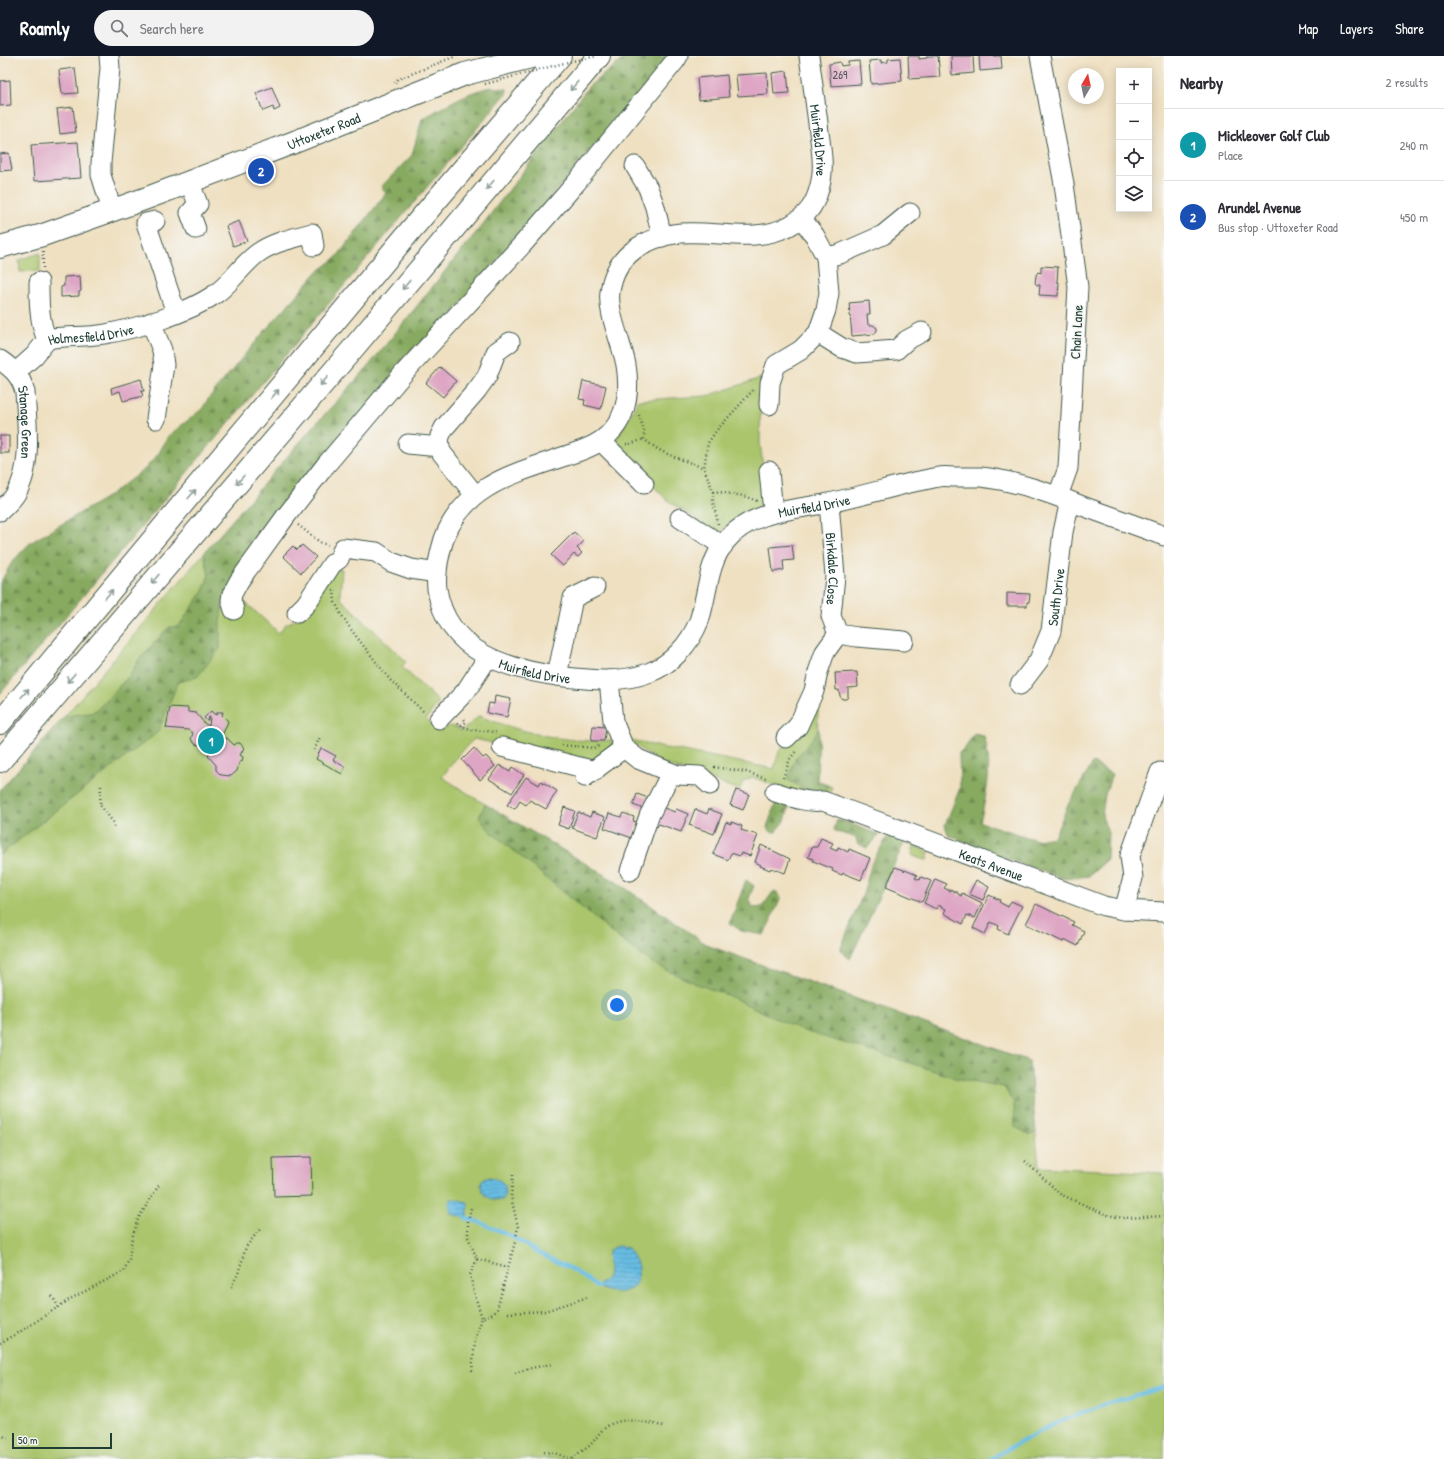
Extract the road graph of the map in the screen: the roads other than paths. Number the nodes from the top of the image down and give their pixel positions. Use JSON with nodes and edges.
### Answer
{"nodes":[{"id":1,"x":109,"y":56,"type":"edge"},
{"id":2,"x":560,"y":56,"type":"edge"},
{"id":3,"x":598,"y":56,"type":"edge"},
{"id":4,"x":678,"y":56,"type":"edge"},
{"id":5,"x":810,"y":56,"type":"edge"},
{"id":6,"x":1040,"y":56,"type":"edge"},
{"id":7,"x":530,"y":57,"type":"edge"},
{"id":8,"x":500,"y":60,"type":"edge"},
{"id":9,"x":635,"y":166,"type":"dead end"},
{"id":10,"x":189,"y":181,"type":"junction"},
{"id":11,"x":112,"y":210,"type":"junction"},
{"id":12,"x":910,"y":213,"type":"dead end"},
{"id":13,"x":802,"y":219,"type":"junction"},
{"id":14,"x":155,"y":221,"type":"dead end"},
{"id":15,"x":196,"y":229,"type":"dead end"},
{"id":16,"x":662,"y":237,"type":"junction"},
{"id":17,"x":314,"y":246,"type":"dead end"},
{"id":18,"x":0,"y":247,"type":"edge"},
{"id":19,"x":826,"y":257,"type":"junction"},
{"id":20,"x":39,"y":282,"type":"road end"},
{"id":21,"x":176,"y":313,"type":"junction"},
{"id":22,"x":151,"y":322,"type":"junction"},
{"id":23,"x":922,"y":332,"type":"dead end"},
{"id":24,"x":818,"y":333,"type":"junction"},
{"id":25,"x":47,"y":340,"type":"junction"},
{"id":26,"x":510,"y":342,"type":"dead end"},
{"id":27,"x":0,"y":360,"type":"edge"},
{"id":28,"x":16,"y":372,"type":"junction"},
{"id":29,"x":768,"y":405,"type":"dead end"},
{"id":30,"x":156,"y":420,"type":"dead end"},
{"id":31,"x":601,"y":441,"type":"junction"},
{"id":32,"x":408,"y":444,"type":"dead end"},
{"id":33,"x":440,"y":448,"type":"junction"},
{"id":34,"x":769,"y":471,"type":"dead end"},
{"id":35,"x":644,"y":484,"type":"dead end"},
{"id":36,"x":475,"y":495,"type":"junction"},
{"id":37,"x":1064,"y":498,"type":"junction"},
{"id":38,"x":829,"y":503,"type":"junction"},
{"id":39,"x":0,"y":511,"type":"edge"},
{"id":40,"x":772,"y":513,"type":"junction"},
{"id":41,"x":680,"y":518,"type":"dead end"},
{"id":42,"x":1164,"y":536,"type":"edge"},
{"id":43,"x":725,"y":542,"type":"junction"},
{"id":44,"x":437,"y":572,"type":"junction"},
{"id":45,"x":595,"y":587,"type":"dead end"},
{"id":46,"x":234,"y":610,"type":"dead end"},
{"id":47,"x":297,"y":613,"type":"dead end"},
{"id":48,"x":838,"y":634,"type":"junction"},
{"id":49,"x":904,"y":641,"type":"dead end"},
{"id":50,"x":488,"y":657,"type":"junction"},
{"id":51,"x":557,"y":676,"type":"junction"},
{"id":52,"x":609,"y":680,"type":"junction"},
{"id":53,"x":1020,"y":685,"type":"dead end"},
{"id":54,"x":454,"y":717,"type":"road end"},
{"id":55,"x":0,"y":723,"type":"edge"},
{"id":56,"x":786,"y":738,"type":"dead end"},
{"id":57,"x":502,"y":747,"type":"dead end"},
{"id":58,"x":624,"y":748,"type":"junction"},
{"id":59,"x":0,"y":761,"type":"edge"},
{"id":60,"x":671,"y":772,"type":"junction"},
{"id":61,"x":1160,"y":772,"type":"dead end"},
{"id":62,"x":707,"y":775,"type":"road end"},
{"id":63,"x":775,"y":786,"type":"road end"},
{"id":64,"x":630,"y":871,"type":"dead end"},
{"id":65,"x":1124,"y":910,"type":"junction"},
{"id":66,"x":1164,"y":912,"type":"edge"}],
"edges":[{"from":1,"to":11,"type":"street"},
{"from":55,"to":2,"type":"main road","one_way":true},
{"from":3,"to":59,"type":"main road","one_way":true},
{"from":4,"to":46,"type":"street"},
{"from":5,"to":13,"type":"street","name":"Muirfield Drive"},
{"from":6,"to":37,"type":"street","name":"Chain Lane"},
{"from":7,"to":8,"type":"main road","name":"Uttoxeter Road"},
{"from":8,"to":10,"type":"main road","name":"Uttoxeter Road"},
{"from":9,"to":16,"type":"street"},
{"from":10,"to":11,"type":"main road","name":"Uttoxeter Road"},
{"from":10,"to":15,"type":"street"},
{"from":11,"to":18,"type":"main road","name":"Uttoxeter Road"},
{"from":12,"to":19,"type":"street"},
{"from":13,"to":16,"type":"street","name":"Muirfield Drive"},
{"from":13,"to":19,"type":"street"},
{"from":14,"to":21,"type":"street"},
{"from":16,"to":31,"type":"street","name":"Muirfield Drive"},
{"from":17,"to":21,"type":"street","name":"Holmesfield Drive"},
{"from":19,"to":24,"type":"street"},
{"from":20,"to":25,"type":"street"},
{"from":21,"to":22,"type":"street","name":"Holmesfield Drive"},
{"from":22,"to":25,"type":"street","name":"Holmesfield Drive"},
{"from":22,"to":30,"type":"street"},
{"from":23,"to":24,"type":"street"},
{"from":24,"to":29,"type":"street"},
{"from":25,"to":28,"type":"street","name":"Holmesfield Drive"},
{"from":26,"to":33,"type":"street"},
{"from":27,"to":28,"type":"street","name":"Stanage Green"},
{"from":28,"to":39,"type":"street","name":"Stanage Green"},
{"from":31,"to":35,"type":"street"},
{"from":31,"to":36,"type":"street","name":"Muirfield Drive"},
{"from":32,"to":33,"type":"street"},
{"from":33,"to":36,"type":"street"},
{"from":34,"to":40,"type":"street"},
{"from":36,"to":44,"type":"street","name":"Muirfield Drive"},
{"from":37,"to":38,"type":"street","name":"Muirfield Drive"},
{"from":37,"to":42,"type":"street"},
{"from":37,"to":53,"type":"street","name":"South Drive"},
{"from":38,"to":40,"type":"street","name":"Muirfield Drive"},
{"from":38,"to":48,"type":"street","name":"Birkdale Close"},
{"from":40,"to":43,"type":"street","name":"Muirfield Drive"},
{"from":41,"to":43,"type":"street"},
{"from":43,"to":52,"type":"street","name":"Muirfield Drive"},
{"from":44,"to":47,"type":"street"},
{"from":44,"to":50,"type":"street","name":"Muirfield Drive"},
{"from":45,"to":51,"type":"street"},
{"from":48,"to":49,"type":"street"},
{"from":48,"to":56,"type":"street"},
{"from":50,"to":51,"type":"street","name":"Muirfield Drive"},
{"from":50,"to":54,"type":"street"},
{"from":51,"to":52,"type":"street","name":"Muirfield Drive"},
{"from":52,"to":58,"type":"street"},
{"from":57,"to":58,"type":"street"},
{"from":58,"to":60,"type":"street"},
{"from":60,"to":62,"type":"street"},
{"from":60,"to":64,"type":"street"},
{"from":61,"to":65,"type":"street"},
{"from":63,"to":65,"type":"street","name":"Keats Avenue"},
{"from":65,"to":66,"type":"street","name":"Keats Avenue"}]}
